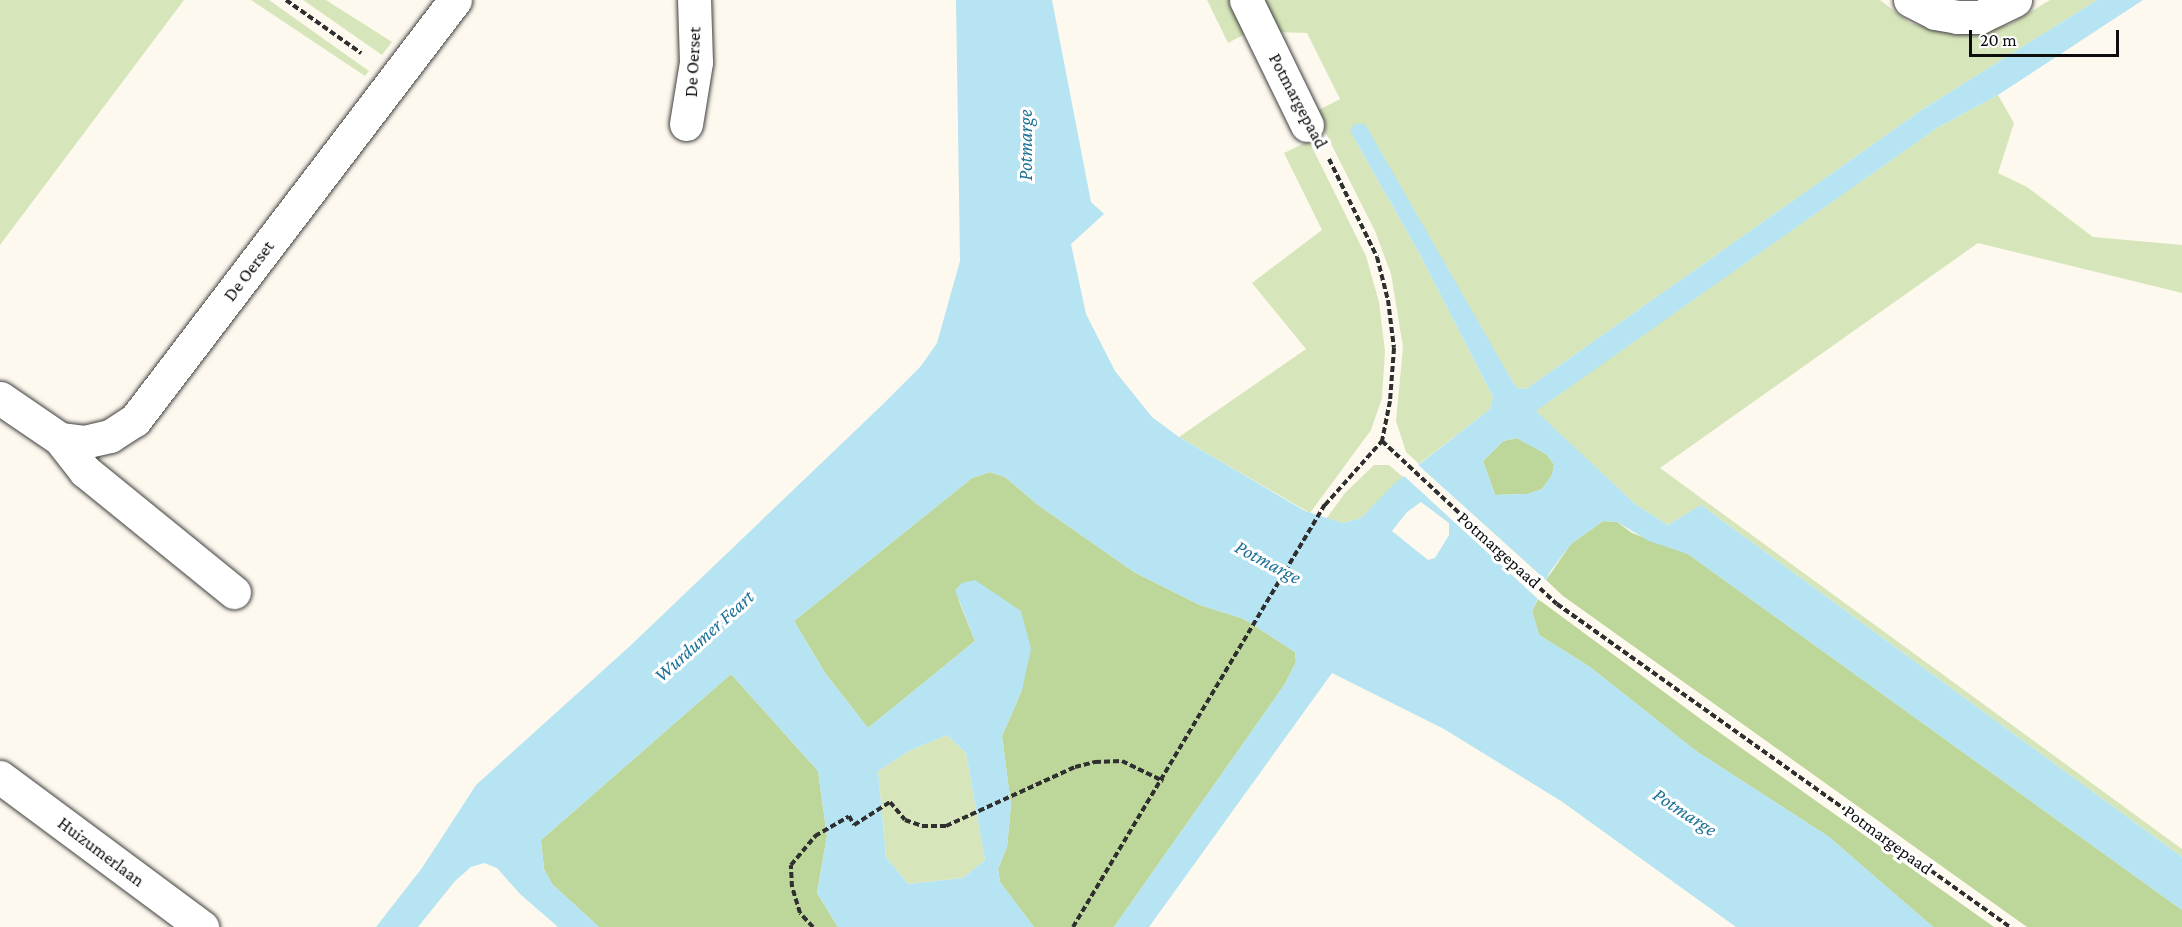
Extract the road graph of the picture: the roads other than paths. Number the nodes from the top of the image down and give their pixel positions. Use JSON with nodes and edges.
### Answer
{"nodes":[{"id":1,"x":455,"y":0,"type":"edge"},
{"id":2,"x":694,"y":0,"type":"edge"},
{"id":3,"x":1246,"y":0,"type":"edge"},
{"id":4,"x":1910,"y":0,"type":"edge"},
{"id":5,"x":2015,"y":0,"type":"edge"},
{"id":6,"x":686,"y":124,"type":"dead end"},
{"id":7,"x":1307,"y":125,"type":"road end"},
{"id":8,"x":0,"y":398,"type":"edge"},
{"id":9,"x":60,"y":439,"type":"junction"},
{"id":10,"x":234,"y":592,"type":"dead end"},
{"id":11,"x":0,"y":777,"type":"edge"},
{"id":12,"x":202,"y":927,"type":"edge"}],
"edges":[{"from":1,"to":9,"type":"street","name":"De Oerset"},
{"from":2,"to":6,"type":"street","name":"De Oerset"},
{"from":3,"to":7,"type":"street","name":"Potmargepaad"},
{"from":4,"to":5,"type":"street"},
{"from":8,"to":9,"type":"street"},
{"from":9,"to":10,"type":"street"},
{"from":11,"to":12,"type":"street","name":"Huizumerlaan"}]}
